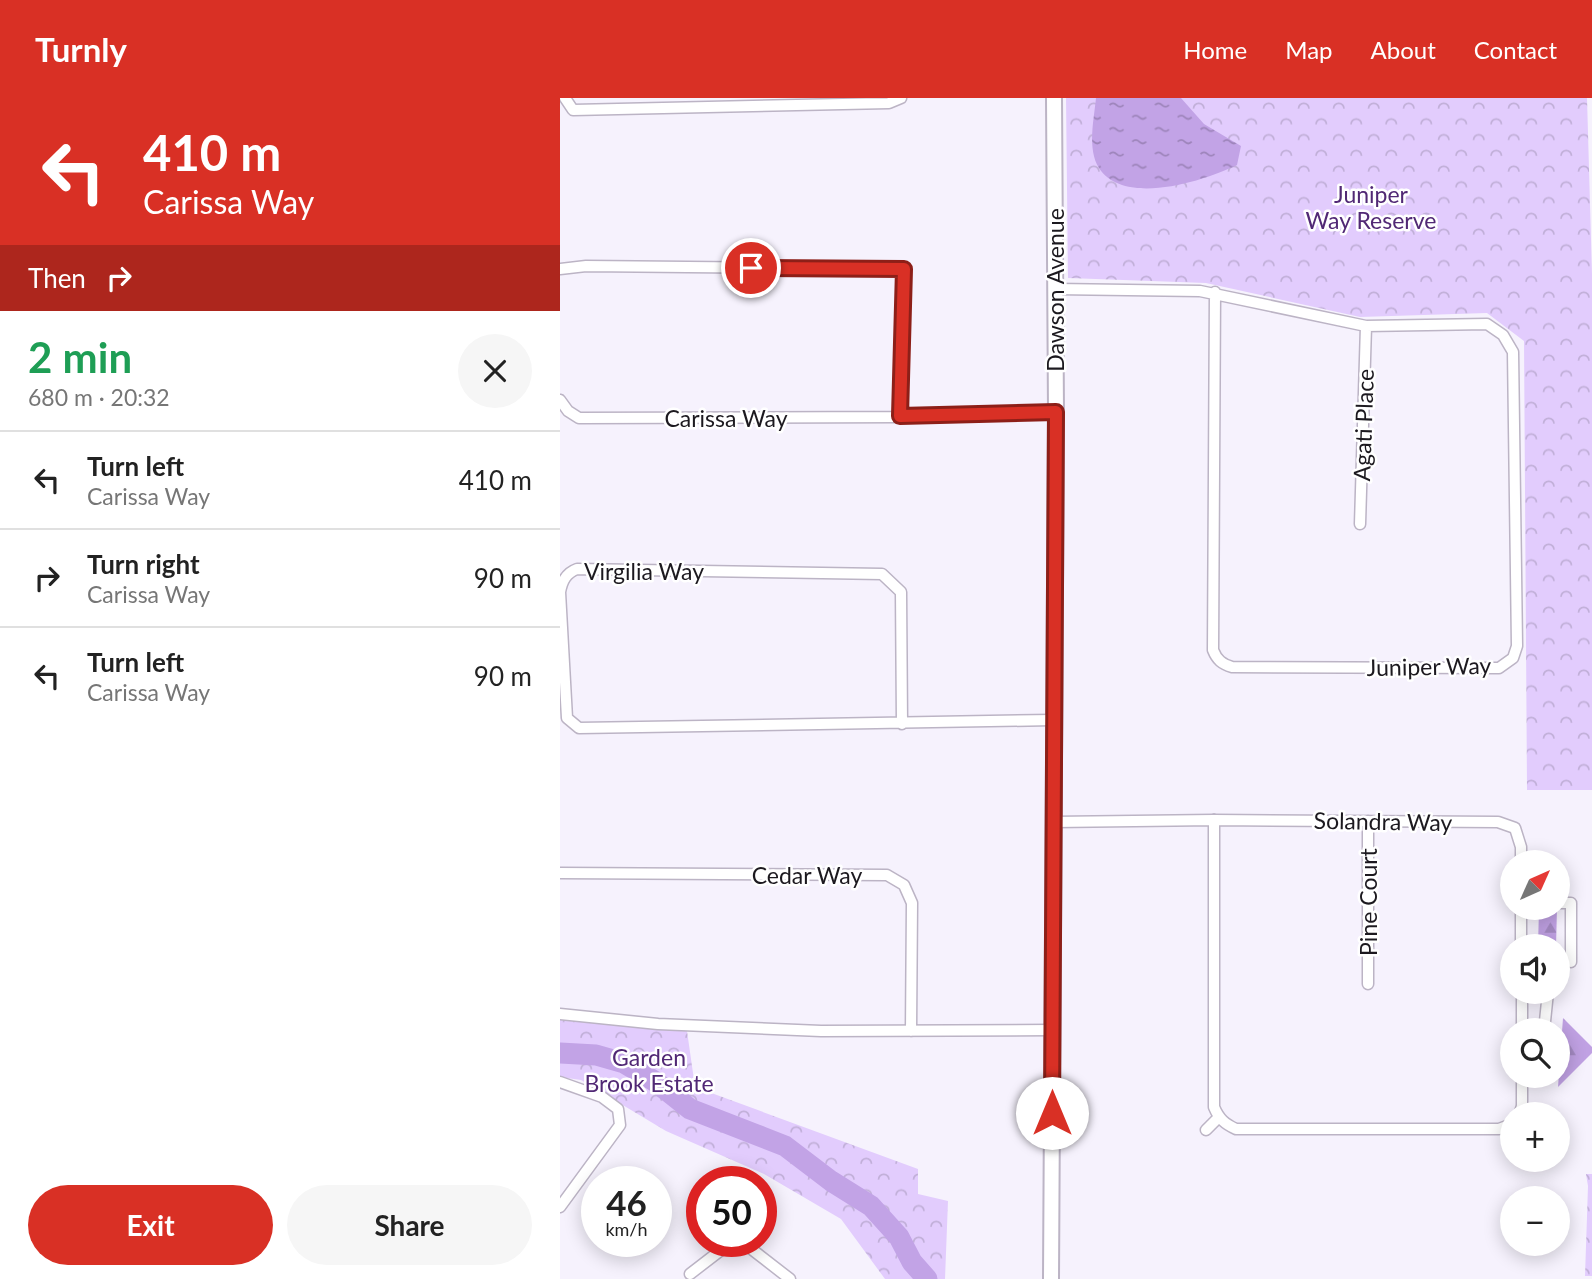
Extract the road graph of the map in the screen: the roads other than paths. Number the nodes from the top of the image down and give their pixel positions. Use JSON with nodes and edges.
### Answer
{"nodes":[{"id":1,"x":565,"y":98,"type":"edge"},
{"id":2,"x":901,"y":98,"type":"edge"},
{"id":3,"x":1054,"y":98,"type":"edge"},
{"id":4,"x":560,"y":269,"type":"edge"},
{"id":5,"x":1055,"y":289,"type":"junction"},
{"id":6,"x":1214,"y":292,"type":"junction"},
{"id":7,"x":1366,"y":326,"type":"junction"},
{"id":8,"x":560,"y":400,"type":"edge"},
{"id":9,"x":1056,"y":412,"type":"junction"},
{"id":10,"x":900,"y":416,"type":"junction"},
{"id":11,"x":1360,"y":524,"type":"dead end"},
{"id":12,"x":1053,"y":720,"type":"junction"},
{"id":13,"x":902,"y":724,"type":"junction"},
{"id":14,"x":1214,"y":820,"type":"junction"},
{"id":15,"x":1368,"y":821,"type":"junction"},
{"id":16,"x":1054,"y":822,"type":"junction"},
{"id":17,"x":1521,"y":850,"type":"edge"},
{"id":18,"x":560,"y":873,"type":"edge"},
{"id":19,"x":1570,"y":903,"type":"edge"},
{"id":20,"x":1571,"y":962,"type":"dead end"},
{"id":21,"x":1368,"y":984,"type":"dead end"},
{"id":22,"x":560,"y":1014,"type":"edge"},
{"id":23,"x":1053,"y":1030,"type":"junction"},
{"id":24,"x":911,"y":1031,"type":"junction"},
{"id":25,"x":560,"y":1082,"type":"edge"},
{"id":26,"x":1219,"y":1117,"type":"junction"},
{"id":27,"x":1500,"y":1129,"type":"edge"},
{"id":28,"x":1206,"y":1130,"type":"dead end"},
{"id":29,"x":560,"y":1207,"type":"edge"},
{"id":30,"x":690,"y":1274,"type":"dead end"},
{"id":31,"x":790,"y":1279,"type":"edge"},
{"id":32,"x":1051,"y":1279,"type":"edge"}],
"edges":[{"from":1,"to":2,"type":"street"},
{"from":3,"to":5,"type":"main road","name":"Dawson Avenue"},
{"from":4,"to":10,"type":"street"},
{"from":5,"to":6,"type":"street","name":"Juniper Way"},
{"from":5,"to":9,"type":"main road","name":"Dawson Avenue"},
{"from":6,"to":7,"type":"street","name":"Juniper Way"},
{"from":6,"to":7,"type":"street","name":"Juniper Way"},
{"from":7,"to":11,"type":"street","name":"Agati Place"},
{"from":8,"to":10,"type":"street","name":"Carissa Way"},
{"from":9,"to":10,"type":"street","name":"Carissa Way"},
{"from":9,"to":12,"type":"main road","name":"Dawson Avenue"},
{"from":12,"to":13,"type":"street","name":"Virgilia Way"},
{"from":12,"to":16,"type":"main road","name":"Dawson Avenue"},
{"from":13,"to":13,"type":"street","name":"Virgilia Way"},
{"from":14,"to":15,"type":"street","name":"Solandra Way"},
{"from":14,"to":16,"type":"street","name":"Solandra Way"},
{"from":14,"to":26,"type":"street"},
{"from":15,"to":17,"type":"street","name":"Solandra Way"},
{"from":15,"to":21,"type":"street","name":"Pine Court"},
{"from":16,"to":23,"type":"main road","name":"Dawson Avenue"},
{"from":18,"to":24,"type":"street","name":"Cedar Way"},
{"from":19,"to":20,"type":"street"},
{"from":22,"to":24,"type":"street"},
{"from":23,"to":24,"type":"street"},
{"from":23,"to":32,"type":"main road","name":"Dawson Avenue"},
{"from":25,"to":29,"type":"street"},
{"from":26,"to":27,"type":"street"},
{"from":26,"to":28,"type":"street"},
{"from":30,"to":31,"type":"street"}]}
